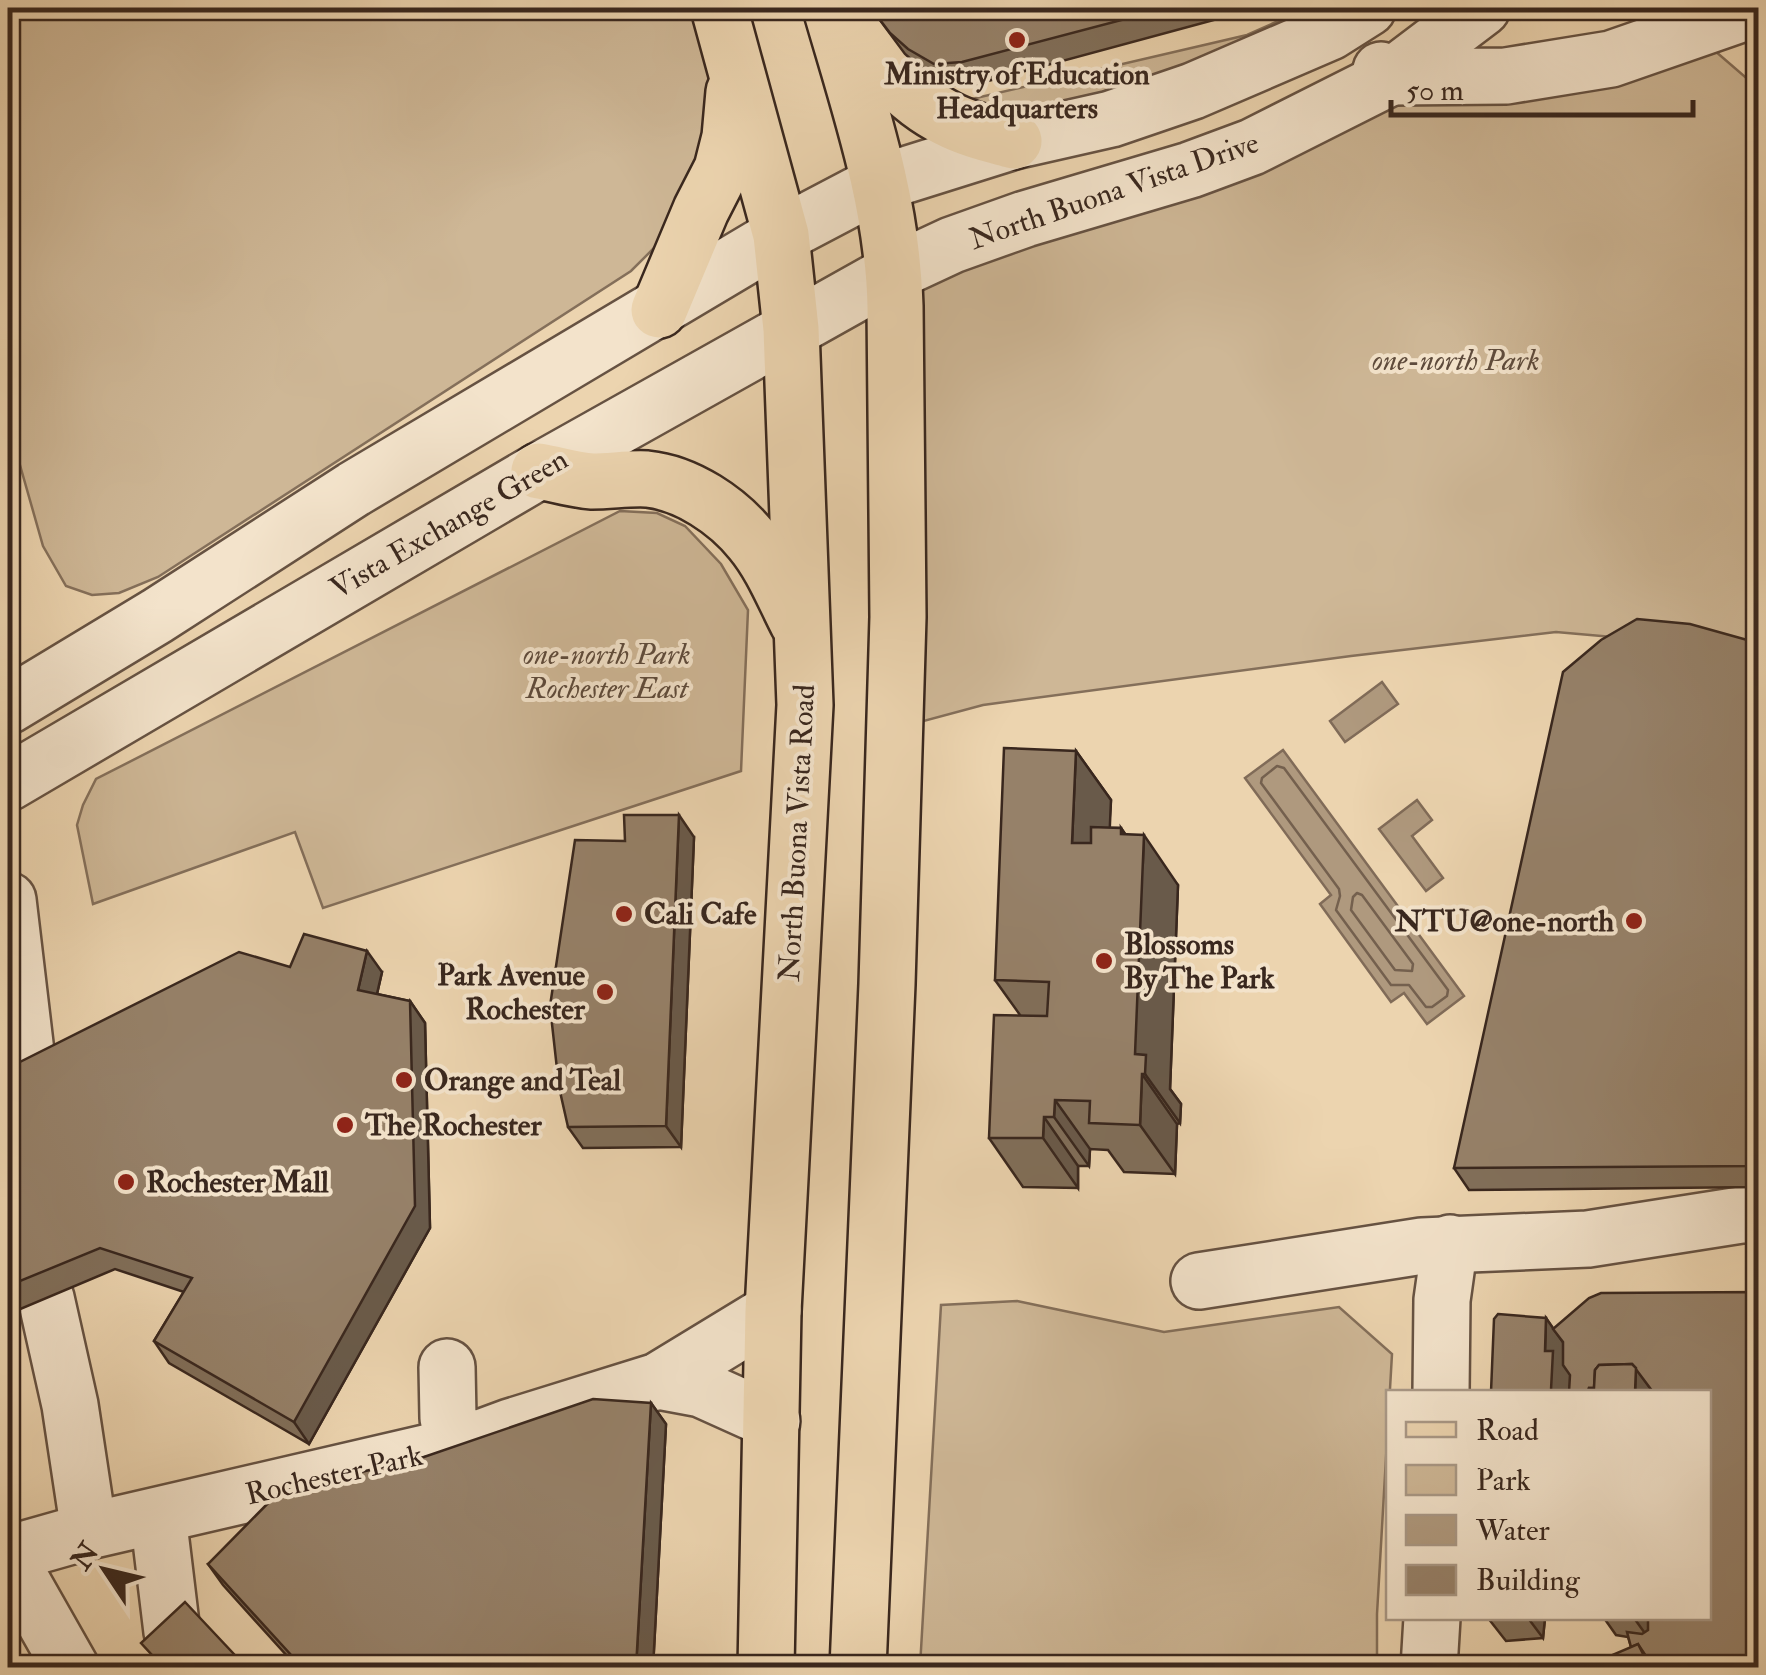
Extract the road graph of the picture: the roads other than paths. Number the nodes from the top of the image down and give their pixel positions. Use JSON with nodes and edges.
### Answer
{"nodes":[{"id":1,"x":718,"y":8,"type":"edge"},
{"id":2,"x":831,"y":8,"type":"edge"},
{"id":3,"x":841,"y":8,"type":"edge"},
{"id":4,"x":1482,"y":8,"type":"edge"},
{"id":5,"x":1758,"y":8,"type":"edge"},
{"id":6,"x":1349,"y":20,"type":"edge"},
{"id":7,"x":735,"y":67,"type":"junction"},
{"id":8,"x":1390,"y":77,"type":"junction"},
{"id":9,"x":1014,"y":141,"type":"junction"},
{"id":10,"x":880,"y":183,"type":"junction"},
{"id":11,"x":781,"y":235,"type":"junction"},
{"id":12,"x":894,"y":272,"type":"junction"},
{"id":13,"x":659,"y":310,"type":"junction"},
{"id":14,"x":791,"y":328,"type":"junction"},
{"id":15,"x":539,"y":470,"type":"junction"},
{"id":16,"x":804,"y":635,"type":"junction"},
{"id":17,"x":8,"y":706,"type":"edge"},
{"id":18,"x":8,"y":783,"type":"edge"},
{"id":19,"x":8,"y":900,"type":"edge"},
{"id":20,"x":30,"y":1086,"type":"edge"},
{"id":21,"x":1758,"y":1215,"type":"edge"},
{"id":22,"x":1450,"y":1243,"type":"junction"},
{"id":23,"x":1200,"y":1281,"type":"dead end"},
{"id":24,"x":34,"y":1298,"type":"edge"},
{"id":25,"x":774,"y":1311,"type":"junction"},
{"id":26,"x":447,"y":1367,"type":"dead end"},
{"id":27,"x":658,"y":1382,"type":"junction"},
{"id":28,"x":1441,"y":1390,"type":"edge"},
{"id":29,"x":772,"y":1421,"type":"junction"},
{"id":30,"x":464,"y":1444,"type":"junction"},
{"id":31,"x":158,"y":1516,"type":"junction"},
{"id":32,"x":89,"y":1532,"type":"junction"},
{"id":33,"x":8,"y":1556,"type":"edge"},
{"id":34,"x":1432,"y":1620,"type":"edge"},
{"id":35,"x":172,"y":1632,"type":"edge"},
{"id":36,"x":71,"y":1668,"type":"edge"},
{"id":37,"x":766,"y":1668,"type":"edge"},
{"id":38,"x":858,"y":1668,"type":"edge"},
{"id":39,"x":1429,"y":1668,"type":"edge"}],
"edges":[{"from":1,"to":7,"type":"main road","name":"North Buona Vista Road"},
{"from":2,"to":10,"type":"main road"},
{"from":3,"to":9,"type":"main road"},
{"from":4,"to":8,"type":"street","name":"North Buona Vista Drive"},
{"from":5,"to":8,"type":"street"},
{"from":6,"to":8,"type":"street"},
{"from":6,"to":9,"type":"street"},
{"from":7,"to":11,"type":"main road","name":"North Buona Vista Road"},
{"from":7,"to":13,"type":"main road"},
{"from":8,"to":12,"type":"street","name":"North Buona Vista Drive"},
{"from":9,"to":10,"type":"street"},
{"from":10,"to":11,"type":"street"},
{"from":10,"to":12,"type":"main road"},
{"from":11,"to":13,"type":"street"},
{"from":11,"to":14,"type":"main road","name":"North Buona Vista Road"},
{"from":12,"to":14,"type":"street","name":"Vista Exchange Green"},
{"from":12,"to":38,"type":"main road"},
{"from":13,"to":17,"type":"street"},
{"from":14,"to":15,"type":"street","name":"Vista Exchange Green"},
{"from":14,"to":16,"type":"main road","name":"North Buona Vista Road"},
{"from":15,"to":16,"type":"main road"},
{"from":15,"to":18,"type":"street","name":"Vista Exchange Green"},
{"from":16,"to":25,"type":"main road","name":"North Buona Vista Road"},
{"from":19,"to":20,"type":"street"},
{"from":21,"to":22,"type":"street"},
{"from":22,"to":23,"type":"street"},
{"from":22,"to":28,"type":"street"},
{"from":24,"to":32,"type":"street"},
{"from":25,"to":27,"type":"street","name":"Rochester Park"},
{"from":25,"to":29,"type":"main road","name":"North Buona Vista Road"},
{"from":26,"to":30,"type":"street"},
{"from":27,"to":29,"type":"street","name":"Rochester Park"},
{"from":27,"to":30,"type":"street","name":"Rochester Park"},
{"from":29,"to":37,"type":"main road","name":"North Buona Vista Road"},
{"from":30,"to":31,"type":"street","name":"Rochester Park"},
{"from":31,"to":32,"type":"street","name":"Rochester Park"},
{"from":31,"to":35,"type":"street"},
{"from":32,"to":33,"type":"street","name":"Rochester Park"},
{"from":33,"to":36,"type":"street","name":"Rochester Park"},
{"from":34,"to":39,"type":"street"}]}
